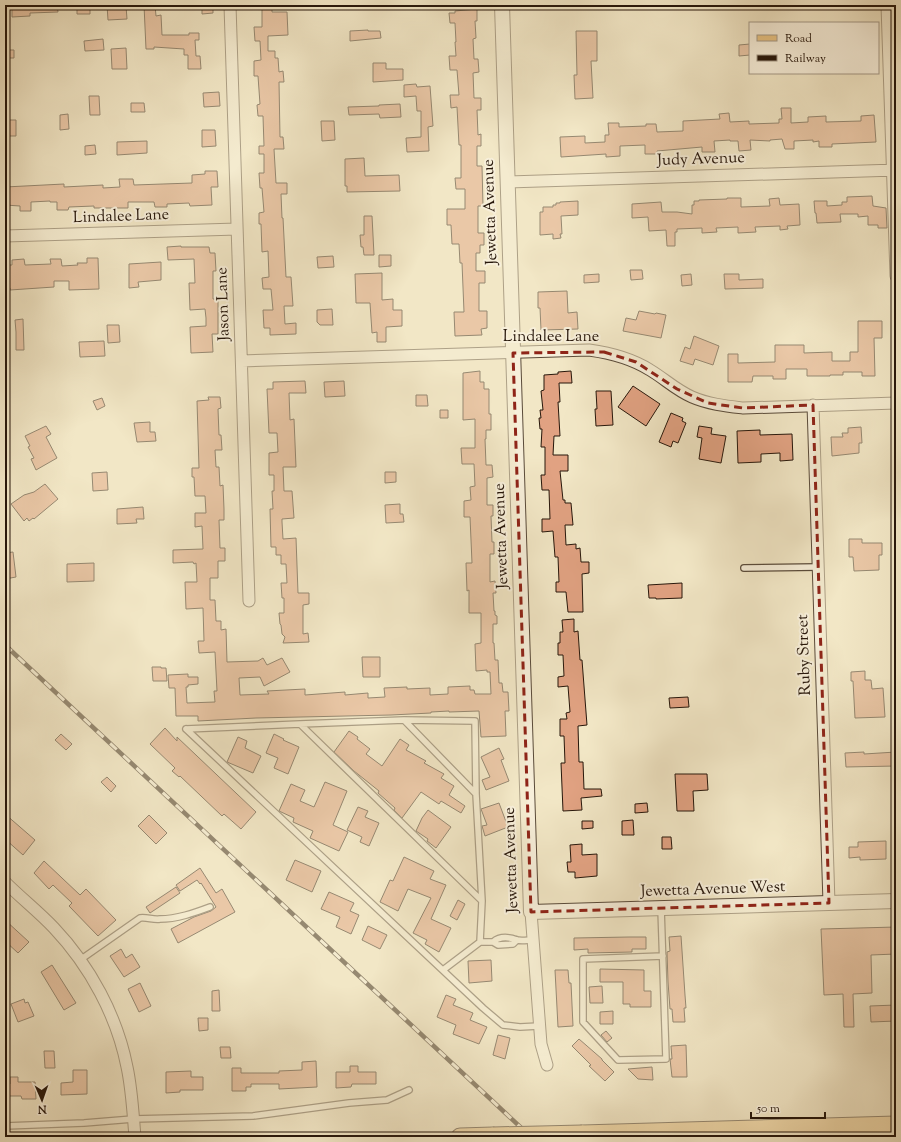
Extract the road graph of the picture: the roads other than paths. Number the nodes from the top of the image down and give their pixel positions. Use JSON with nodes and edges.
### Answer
{"nodes":[{"id":1,"x":230,"y":5,"type":"edge"},
{"id":2,"x":502,"y":5,"type":"edge"},
{"id":3,"x":887,"y":5,"type":"edge"},
{"id":4,"x":894,"y":170,"type":"edge"},
{"id":5,"x":507,"y":182,"type":"junction"},
{"id":6,"x":237,"y":229,"type":"junction"},
{"id":7,"x":5,"y":236,"type":"edge"},
{"id":8,"x":896,"y":276,"type":"edge"},
{"id":9,"x":513,"y":352,"type":"junction"},
{"id":10,"x":242,"y":361,"type":"junction"},
{"id":11,"x":896,"y":403,"type":"edge"},
{"id":12,"x":813,"y":405,"type":"junction"},
{"id":13,"x":818,"y":567,"type":"junction"},
{"id":14,"x":744,"y":568,"type":"dead end"},
{"id":15,"x":249,"y":601,"type":"dead end"},
{"id":16,"x":404,"y":720,"type":"junction"},
{"id":17,"x":300,"y":724,"type":"junction"},
{"id":18,"x":476,"y":794,"type":"junction"},
{"id":19,"x":5,"y":882,"type":"edge"},
{"id":20,"x":482,"y":901,"type":"junction"},
{"id":21,"x":896,"y":902,"type":"edge"},
{"id":22,"x":829,"y":903,"type":"junction"},
{"id":23,"x":210,"y":907,"type":"dead end"},
{"id":24,"x":661,"y":908,"type":"junction"},
{"id":25,"x":531,"y":912,"type":"junction"},
{"id":26,"x":533,"y":940,"type":"junction"},
{"id":27,"x":480,"y":942,"type":"junction"},
{"id":28,"x":663,"y":956,"type":"junction"},
{"id":29,"x":80,"y":960,"type":"junction"},
{"id":30,"x":442,"y":970,"type":"junction"},
{"id":31,"x":540,"y":1026,"type":"junction"},
{"id":32,"x":547,"y":1065,"type":"dead end"},
{"id":33,"x":409,"y":1090,"type":"dead end"},
{"id":34,"x":133,"y":1119,"type":"junction"},
{"id":35,"x":896,"y":1125,"type":"edge"},
{"id":36,"x":5,"y":1126,"type":"edge"},
{"id":37,"x":493,"y":1136,"type":"edge"},
{"id":38,"x":135,"y":1137,"type":"edge"},
{"id":39,"x":460,"y":1137,"type":"edge"}],
"edges":[{"from":1,"to":6,"type":"street","name":"Jason Lane"},
{"from":2,"to":5,"type":"street","name":"Jewetta Avenue"},
{"from":3,"to":4,"type":"street"},
{"from":4,"to":5,"type":"street","name":"Judy Avenue"},
{"from":4,"to":8,"type":"street"},
{"from":5,"to":9,"type":"street","name":"Jewetta Avenue"},
{"from":6,"to":7,"type":"street","name":"Lindalee Lane"},
{"from":6,"to":10,"type":"street","name":"Jason Lane"},
{"from":9,"to":10,"type":"street","name":"Lindalee Lane"},
{"from":9,"to":12,"type":"street","name":"Lindalee Lane"},
{"from":9,"to":25,"type":"street","name":"Jewetta Avenue"},
{"from":10,"to":15,"type":"street","name":"Jason Lane"},
{"from":11,"to":12,"type":"street","name":"Lindalee Lane"},
{"from":12,"to":13,"type":"street","name":"Ruby Street"},
{"from":13,"to":14,"type":"lane"},
{"from":13,"to":22,"type":"street","name":"Ruby Street"},
{"from":16,"to":17,"type":"lane"},
{"from":16,"to":18,"type":"lane"},
{"from":16,"to":18,"type":"lane"},
{"from":17,"to":20,"type":"lane"},
{"from":17,"to":30,"type":"lane"},
{"from":18,"to":20,"type":"lane"},
{"from":19,"to":29,"type":"street"},
{"from":20,"to":27,"type":"lane"},
{"from":21,"to":22,"type":"street","name":"Jewetta Avenue West"},
{"from":22,"to":24,"type":"street","name":"Jewetta Avenue West"},
{"from":23,"to":29,"type":"lane"},
{"from":24,"to":25,"type":"street","name":"Jewetta Avenue West"},
{"from":24,"to":28,"type":"lane"},
{"from":25,"to":26,"type":"street","name":"Jewetta Avenue"},
{"from":26,"to":27,"type":"lane"},
{"from":26,"to":31,"type":"street","name":"Jewetta Avenue"},
{"from":27,"to":30,"type":"lane"},
{"from":28,"to":28,"type":"lane"},
{"from":29,"to":34,"type":"street"},
{"from":30,"to":31,"type":"lane"},
{"from":31,"to":32,"type":"street","name":"Jewetta Avenue"},
{"from":33,"to":34,"type":"lane"},
{"from":34,"to":36,"type":"lane"},
{"from":34,"to":38,"type":"street"},
{"from":35,"to":37,"type":"main road","bridge":true},
{"from":37,"to":39,"type":"main road"}]}
